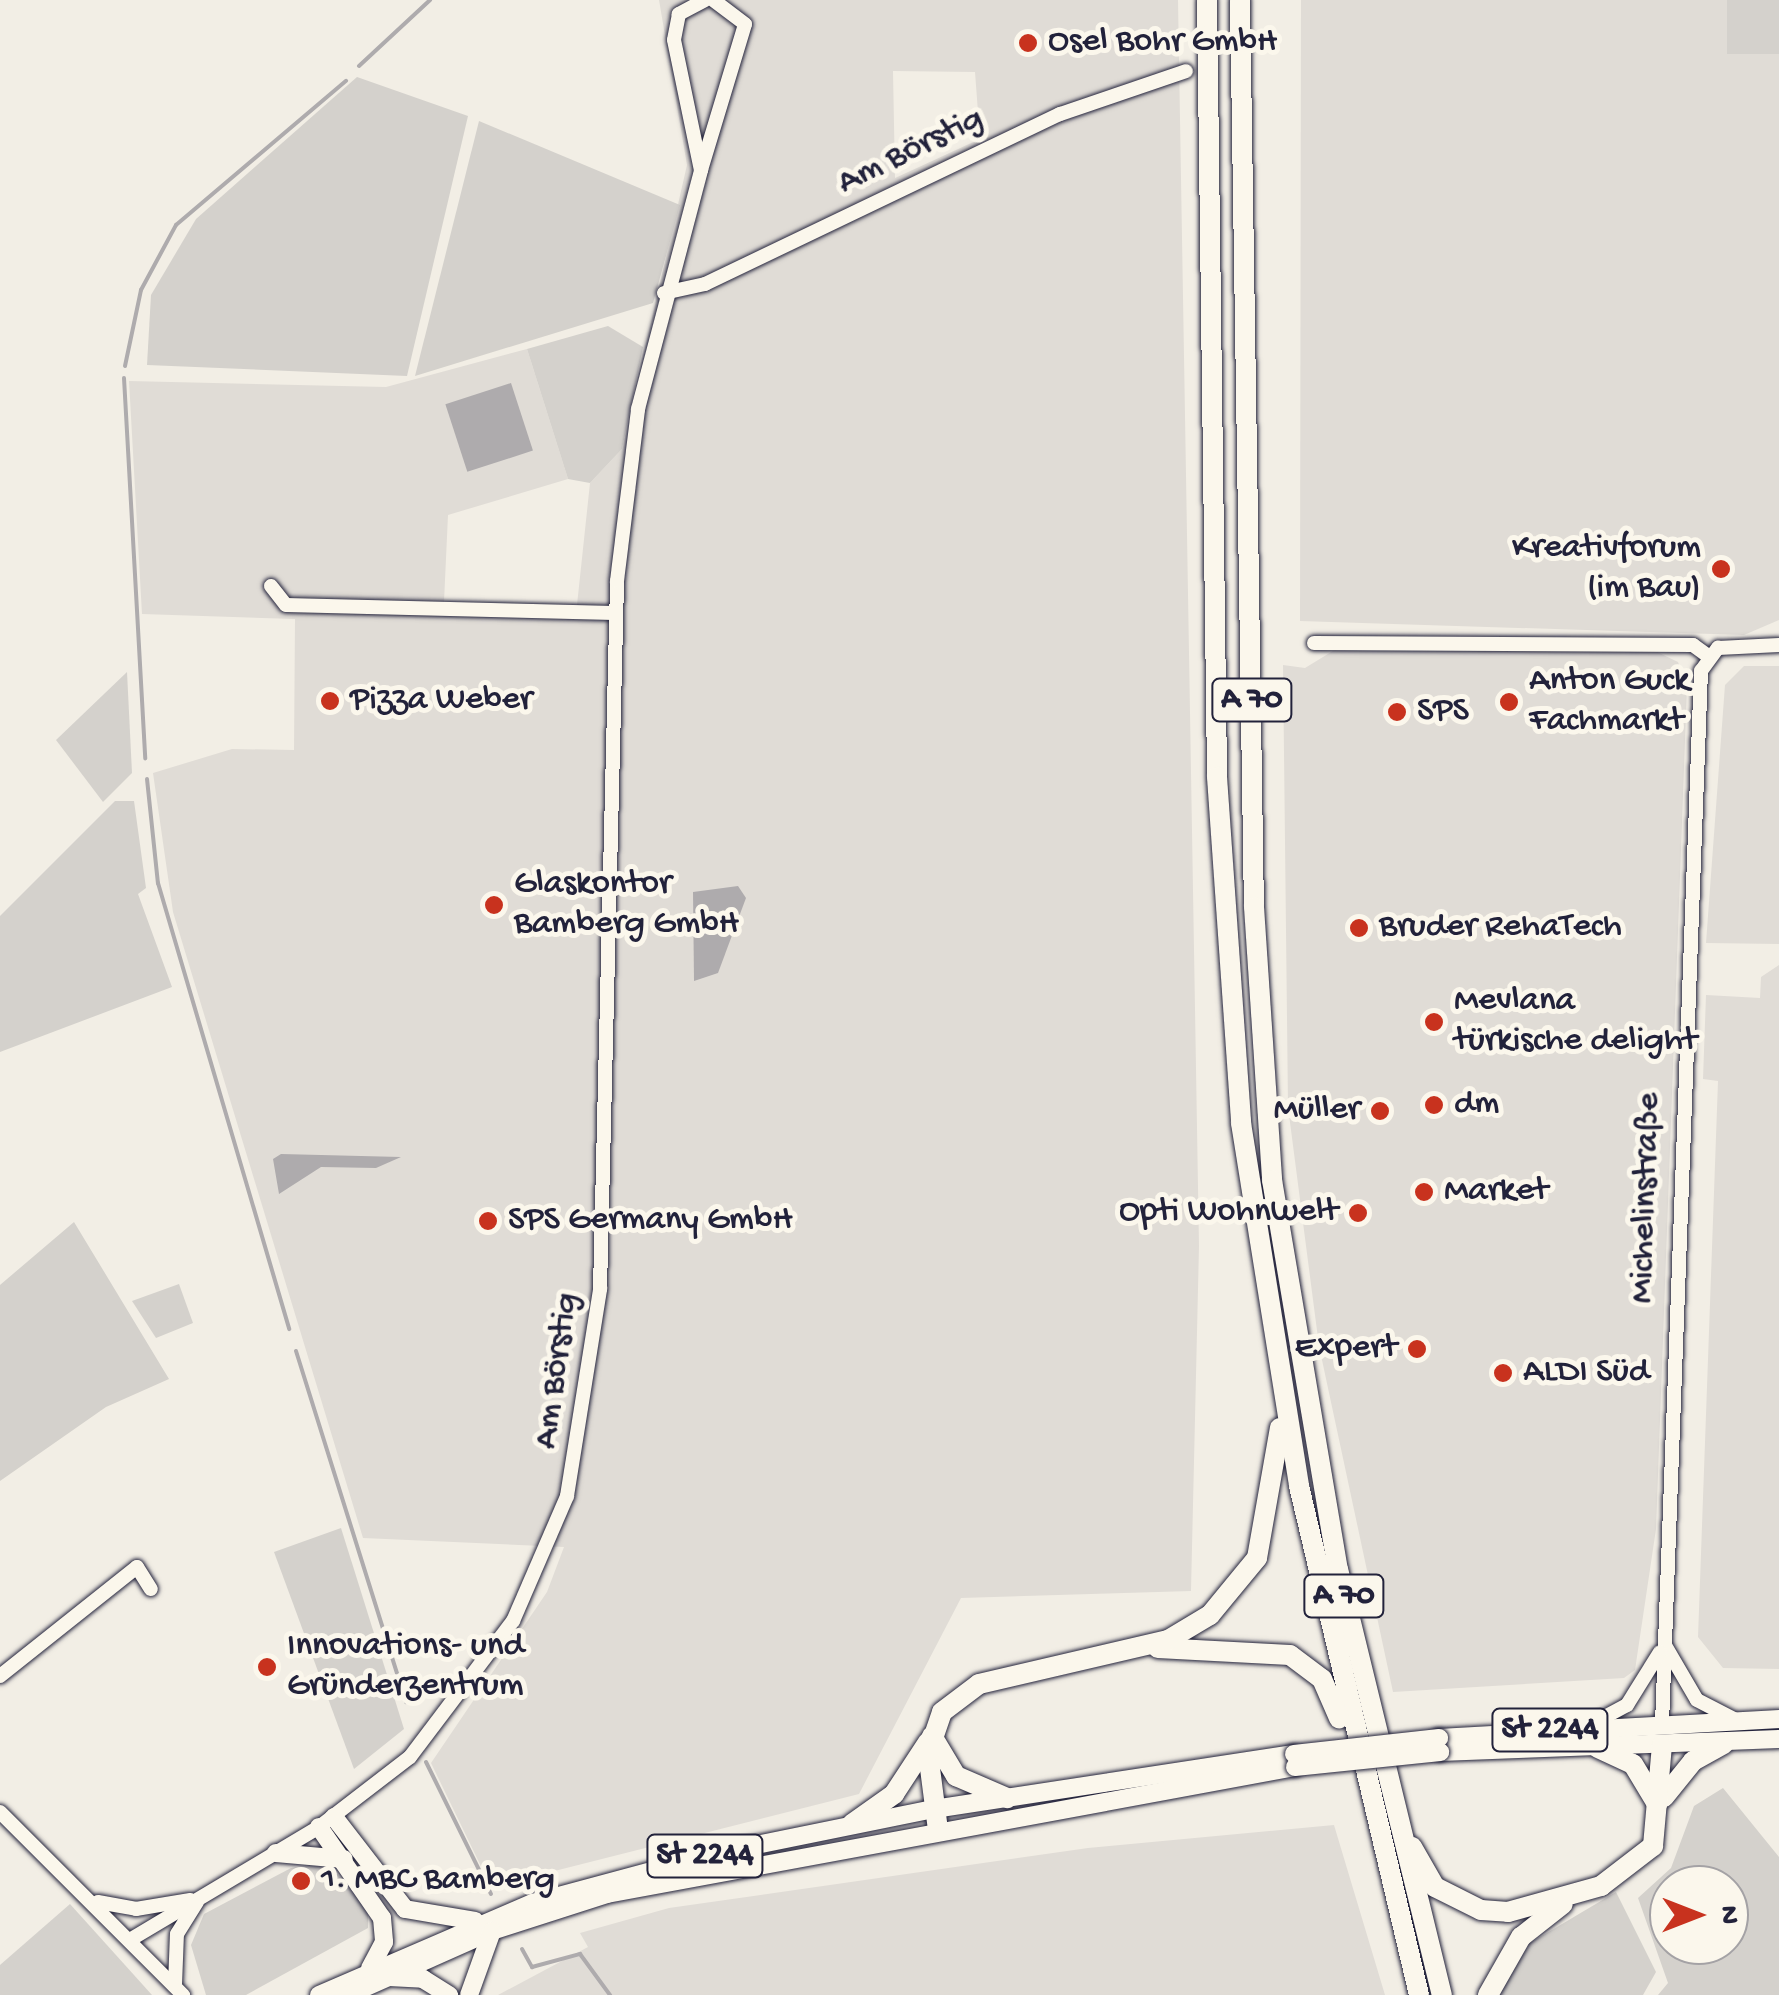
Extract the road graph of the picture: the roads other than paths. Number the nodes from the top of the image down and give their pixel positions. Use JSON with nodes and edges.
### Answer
{"nodes":[{"id":1,"x":705,"y":0,"type":"edge"},
{"id":2,"x":713,"y":0,"type":"edge"},
{"id":3,"x":1207,"y":0,"type":"edge"},
{"id":4,"x":1240,"y":0,"type":"edge"},
{"id":5,"x":1186,"y":71,"type":"dead end"},
{"id":6,"x":702,"y":170,"type":"junction"},
{"id":7,"x":664,"y":293,"type":"junction"},
{"id":8,"x":271,"y":586,"type":"dead end"},
{"id":9,"x":614,"y":613,"type":"junction"},
{"id":10,"x":1314,"y":643,"type":"dead end"},
{"id":11,"x":1779,"y":644,"type":"edge"},
{"id":12,"x":1707,"y":655,"type":"junction"},
{"id":13,"x":1283,"y":1404,"type":"junction"},
{"id":14,"x":151,"y":1589,"type":"dead end"},
{"id":15,"x":1664,"y":1642,"type":"junction"},
{"id":16,"x":1131,"y":1648,"type":"junction"},
{"id":17,"x":0,"y":1676,"type":"edge"},
{"id":18,"x":1779,"y":1719,"type":"edge"},
{"id":19,"x":1742,"y":1721,"type":"junction"},
{"id":20,"x":1662,"y":1724,"type":"junction"},
{"id":21,"x":1588,"y":1726,"type":"junction"},
{"id":22,"x":932,"y":1736,"type":"junction"},
{"id":23,"x":1779,"y":1739,"type":"edge"},
{"id":24,"x":1724,"y":1744,"type":"junction"},
{"id":25,"x":1440,"y":1745,"type":"junction"},
{"id":26,"x":1662,"y":1746,"type":"junction"},
{"id":27,"x":1598,"y":1748,"type":"junction"},
{"id":28,"x":1295,"y":1761,"type":"junction"},
{"id":29,"x":1364,"y":1772,"type":"junction"},
{"id":30,"x":1391,"y":1794,"type":"junction"},
{"id":31,"x":1007,"y":1798,"type":"junction"},
{"id":32,"x":1662,"y":1806,"type":"junction"},
{"id":33,"x":0,"y":1812,"type":"edge"},
{"id":34,"x":936,"y":1819,"type":"junction"},
{"id":35,"x":327,"y":1822,"type":"junction"},
{"id":36,"x":852,"y":1824,"type":"junction"},
{"id":37,"x":276,"y":1853,"type":"junction"},
{"id":38,"x":344,"y":1860,"type":"junction"},
{"id":39,"x":1578,"y":1896,"type":"junction"},
{"id":40,"x":200,"y":1898,"type":"junction"},
{"id":41,"x":98,"y":1902,"type":"junction"},
{"id":42,"x":486,"y":1926,"type":"junction"},
{"id":43,"x":133,"y":1938,"type":"junction"},
{"id":44,"x":376,"y":1973,"type":"junction"},
{"id":45,"x":179,"y":1990,"type":"edge"},
{"id":46,"x":319,"y":1995,"type":"edge"},
{"id":47,"x":348,"y":1995,"type":"edge"},
{"id":48,"x":448,"y":1995,"type":"edge"},
{"id":49,"x":469,"y":1995,"type":"edge"},
{"id":50,"x":1419,"y":1995,"type":"edge"},
{"id":51,"x":1442,"y":1995,"type":"edge"},
{"id":52,"x":1488,"y":1995,"type":"edge"}],
"edges":[{"from":1,"to":6,"type":"street"},
{"from":2,"to":6,"type":"street","name":"Am Börstig"},
{"from":3,"to":13,"type":"highway","number":"A 70"},
{"from":4,"to":30,"type":"highway","number":"A 70"},
{"from":5,"to":7,"type":"street","name":"Am Börstig"},
{"from":6,"to":7,"type":"street","name":"Am Börstig"},
{"from":7,"to":9,"type":"street","name":"Am Börstig"},
{"from":8,"to":9,"type":"street"},
{"from":9,"to":35,"type":"street","name":"Am Börstig"},
{"from":10,"to":12,"type":"street"},
{"from":11,"to":12,"type":"street"},
{"from":12,"to":15,"type":"street","name":"Michelinstraße"},
{"from":13,"to":16,"type":"highway"},
{"from":13,"to":29,"type":"highway","number":"A 70"},
{"from":14,"to":17,"type":"street"},
{"from":15,"to":19,"type":"street"},
{"from":15,"to":20,"type":"street","name":"Michelinstraße"},
{"from":15,"to":21,"type":"street"},
{"from":16,"to":22,"type":"highway"},
{"from":16,"to":29,"type":"highway"},
{"from":18,"to":19,"type":"main road","number":"St 2244"},
{"from":19,"to":20,"type":"main road","number":"St 2244"},
{"from":20,"to":21,"type":"main road","number":"St 2244"},
{"from":20,"to":26,"type":"main road","name":"Michelinstraße"},
{"from":21,"to":25,"type":"main road","number":"St 2244"},
{"from":22,"to":31,"type":"highway"},
{"from":22,"to":34,"type":"highway"},
{"from":22,"to":36,"type":"highway"},
{"from":23,"to":24,"type":"main road","number":"St 2244"},
{"from":24,"to":26,"type":"main road","number":"St 2244"},
{"from":24,"to":32,"type":"highway"},
{"from":25,"to":27,"type":"main road","number":"St 2244"},
{"from":25,"to":28,"type":"main road","number":"St 2244","bridge":true},
{"from":26,"to":27,"type":"main road","number":"St 2244"},
{"from":26,"to":32,"type":"highway"},
{"from":27,"to":32,"type":"highway"},
{"from":28,"to":31,"type":"main road","number":"St 2244"},
{"from":28,"to":34,"type":"main road","number":"St 2244"},
{"from":29,"to":50,"type":"highway","number":"A 70"},
{"from":30,"to":39,"type":"highway"},
{"from":30,"to":51,"type":"highway","number":"A 70"},
{"from":31,"to":34,"type":"main road","number":"St 2244"},
{"from":32,"to":39,"type":"highway"},
{"from":33,"to":41,"type":"street"},
{"from":34,"to":36,"type":"main road","number":"St 2244"},
{"from":34,"to":42,"type":"main road","number":"St 2244"},
{"from":35,"to":37,"type":"street","name":"Am Börstig"},
{"from":35,"to":38,"type":"main road"},
{"from":35,"to":42,"type":"main road"},
{"from":36,"to":42,"type":"main road","number":"St 2244"},
{"from":37,"to":38,"type":"main road"},
{"from":37,"to":40,"type":"street","name":"Am Börstig"},
{"from":38,"to":44,"type":"main road"},
{"from":39,"to":52,"type":"highway"},
{"from":40,"to":41,"type":"street"},
{"from":40,"to":43,"type":"street","name":"Am Börstig"},
{"from":40,"to":45,"type":"street"},
{"from":41,"to":43,"type":"street"},
{"from":42,"to":44,"type":"main road","number":"St 2244"},
{"from":42,"to":49,"type":"main road"},
{"from":43,"to":45,"type":"street"},
{"from":44,"to":46,"type":"main road","number":"St 2244"},
{"from":44,"to":47,"type":"main road","number":"St 2244"},
{"from":44,"to":48,"type":"main road"}]}
